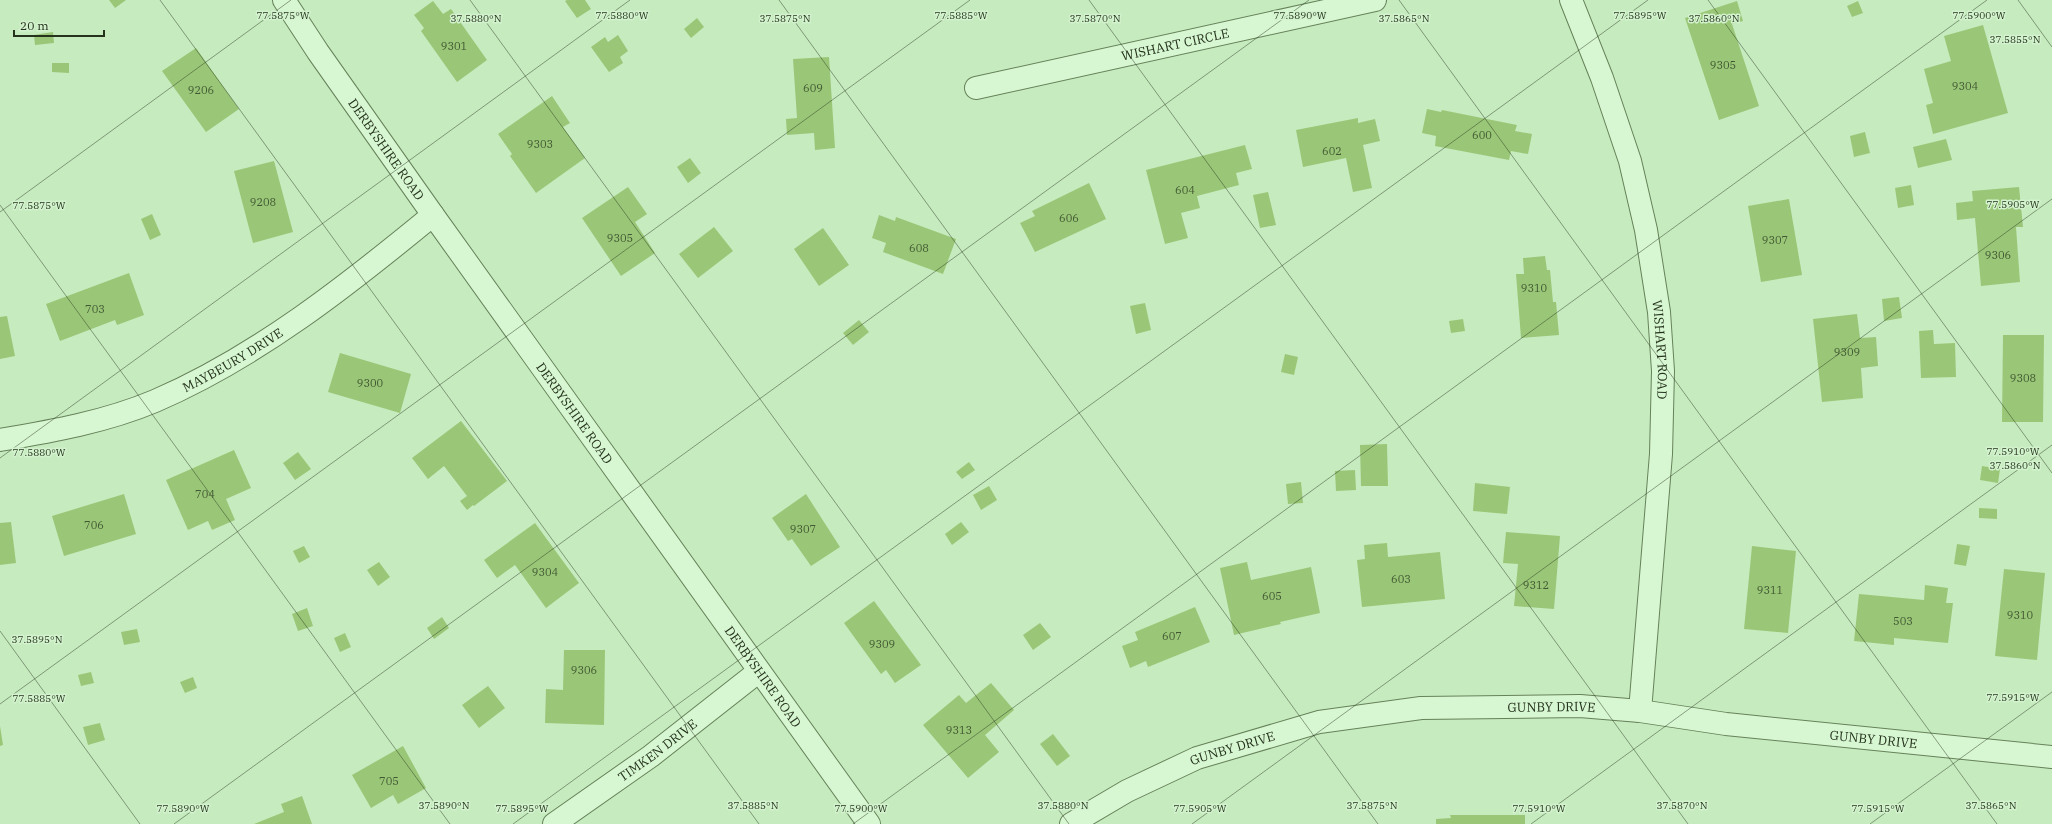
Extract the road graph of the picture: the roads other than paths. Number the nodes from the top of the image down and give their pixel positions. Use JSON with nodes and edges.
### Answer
{"nodes":[{"id":1,"x":284,"y":0,"type":"edge"},
{"id":2,"x":1375,"y":0,"type":"edge"},
{"id":3,"x":1571,"y":0,"type":"edge"},
{"id":4,"x":976,"y":88,"type":"dead end"},
{"id":5,"x":433,"y":215,"type":"junction"},
{"id":6,"x":0,"y":440,"type":"edge"},
{"id":7,"x":758,"y":672,"type":"junction"},
{"id":8,"x":1640,"y":711,"type":"junction"},
{"id":9,"x":2052,"y":757,"type":"edge"},
{"id":10,"x":554,"y":824,"type":"edge"},
{"id":11,"x":869,"y":824,"type":"edge"},
{"id":12,"x":1071,"y":824,"type":"edge"}],
"edges":[{"from":1,"to":5,"type":"street","name":"DERBYSHIRE ROAD"},
{"from":2,"to":4,"type":"street","name":"WISHART CIRCLE"},
{"from":3,"to":8,"type":"street","name":"WISHART ROAD"},
{"from":5,"to":6,"type":"street","name":"MAYBEURY DRIVE"},
{"from":5,"to":7,"type":"street","name":"DERBYSHIRE ROAD"},
{"from":7,"to":10,"type":"street","name":"TIMKEN DRIVE"},
{"from":7,"to":11,"type":"street","name":"DERBYSHIRE ROAD"},
{"from":8,"to":9,"type":"street","name":"GUNBY DRIVE"},
{"from":8,"to":12,"type":"street","name":"GUNBY DRIVE"}]}
